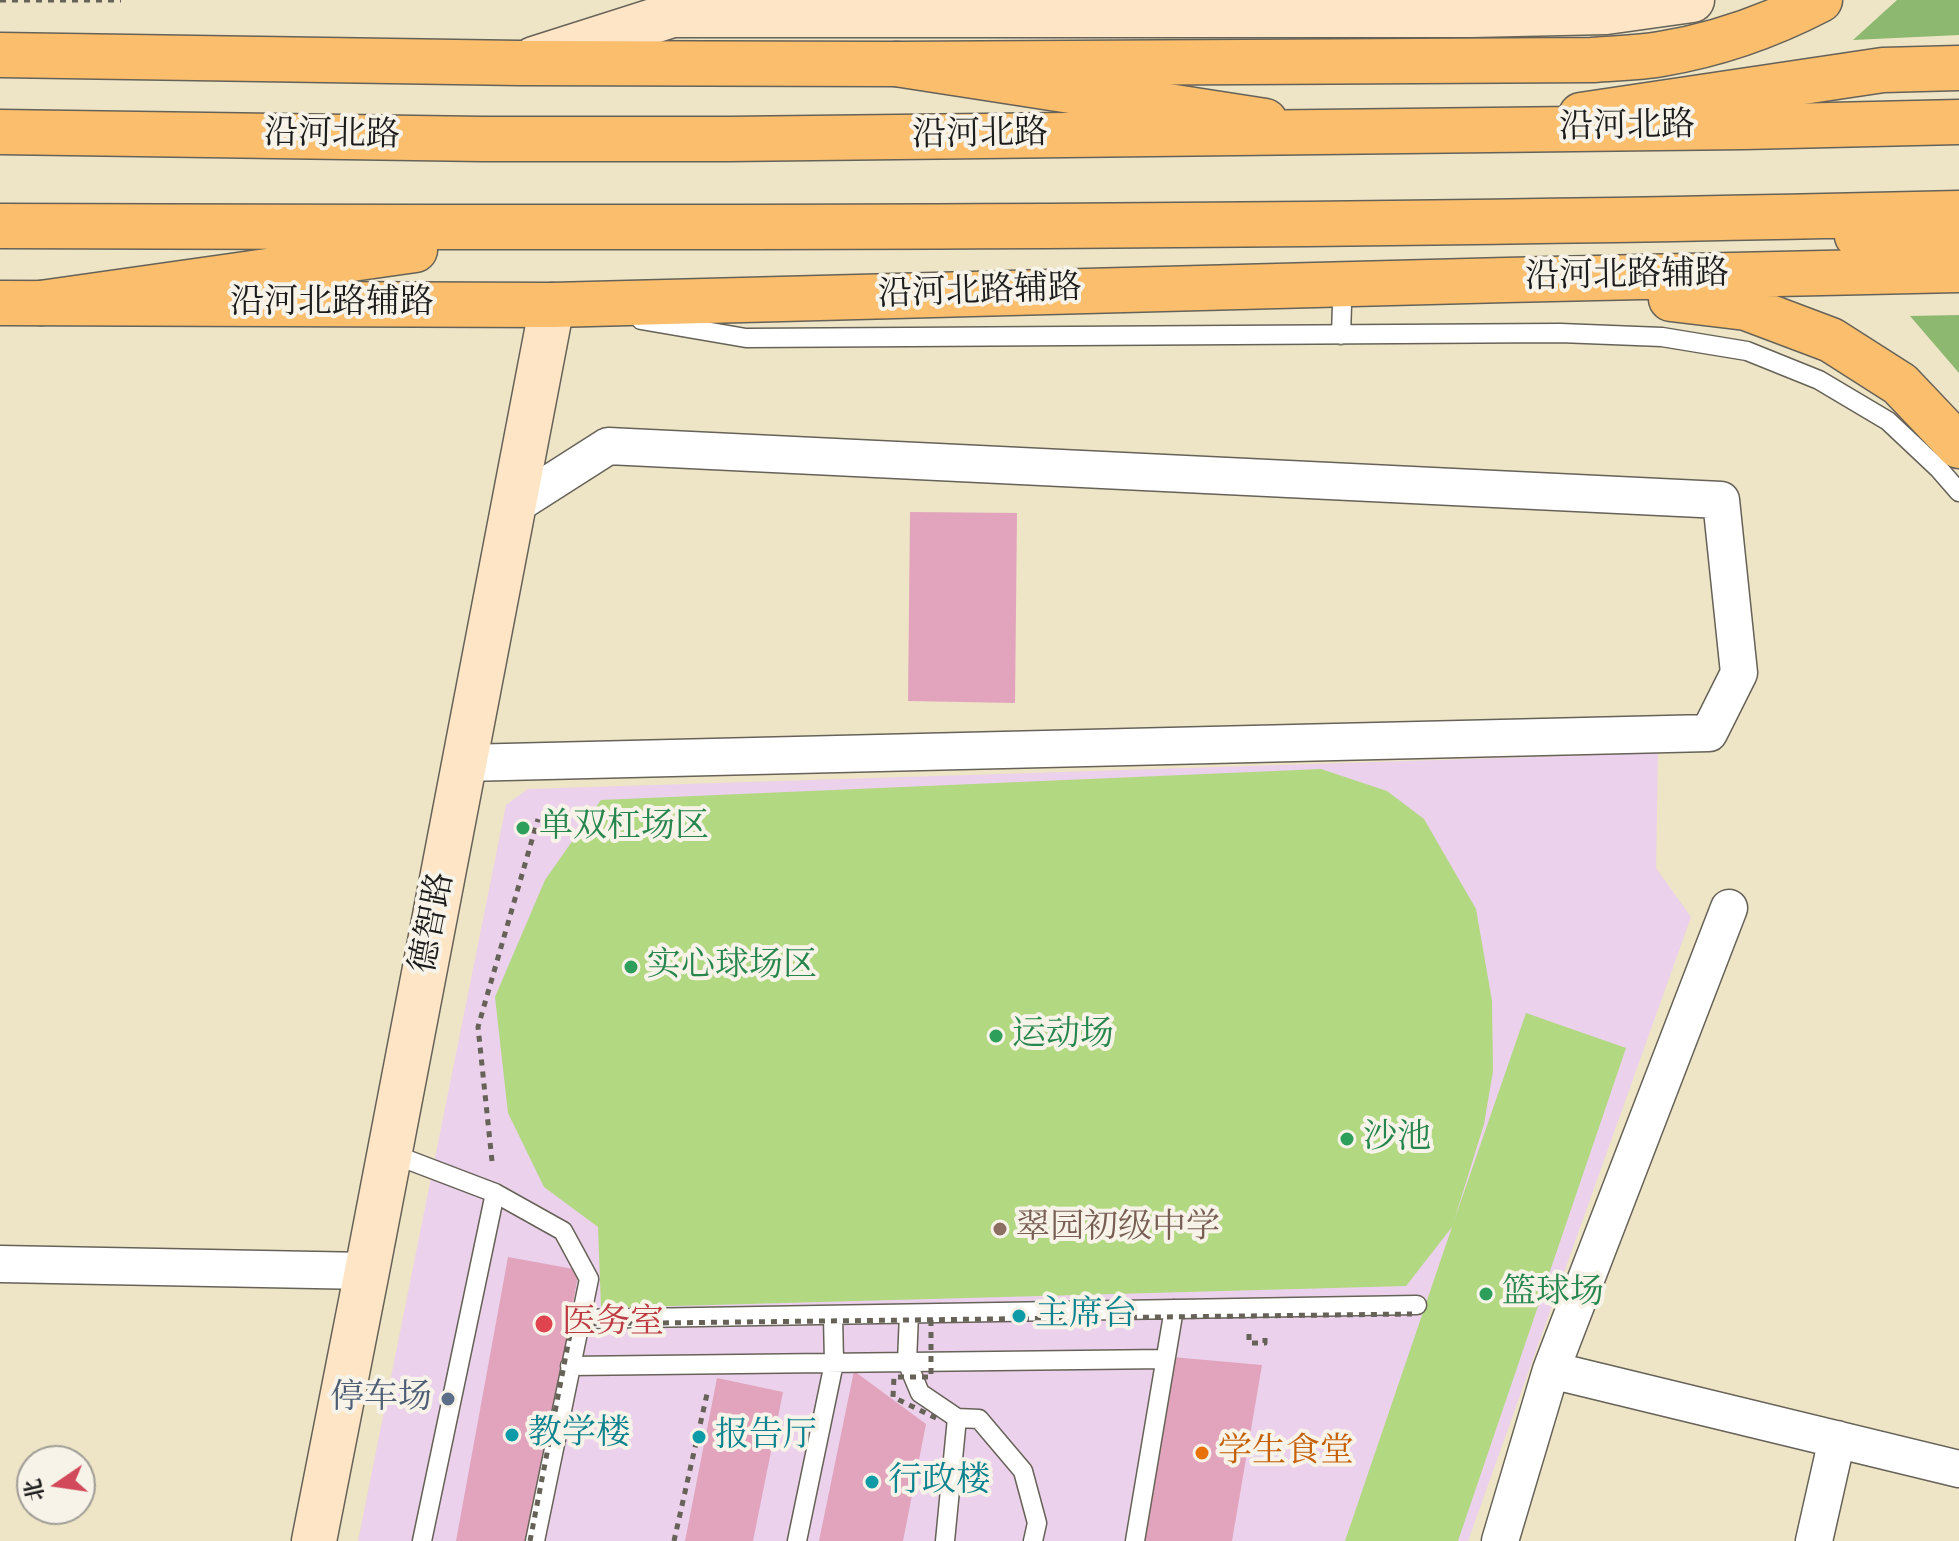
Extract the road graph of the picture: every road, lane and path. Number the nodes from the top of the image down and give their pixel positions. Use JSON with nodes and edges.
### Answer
{"nodes":[{"id":1,"x":0,"y":0,"type":"edge"},
{"id":2,"x":121,"y":0,"type":"edge"},
{"id":3,"x":1692,"y":0,"type":"edge"},
{"id":4,"x":1820,"y":0,"type":"edge"},
{"id":5,"x":0,"y":55,"type":"edge"},
{"id":6,"x":520,"y":63,"type":"junction"},
{"id":7,"x":896,"y":64,"type":"junction"},
{"id":8,"x":1959,"y":68,"type":"edge"},
{"id":9,"x":1959,"y":122,"type":"edge"},
{"id":10,"x":1484,"y":129,"type":"junction"},
{"id":11,"x":1333,"y":131,"type":"junction"},
{"id":12,"x":0,"y":132,"type":"edge"},
{"id":13,"x":1959,"y":213,"type":"edge"},
{"id":14,"x":1728,"y":219,"type":"junction"},
{"id":15,"x":0,"y":226,"type":"edge"},
{"id":16,"x":567,"y":228,"type":"junction"},
{"id":17,"x":1959,"y":250,"type":"edge"},
{"id":18,"x":1959,"y":270,"type":"edge"},
{"id":19,"x":1506,"y":280,"type":"junction"},
{"id":20,"x":20,"y":303,"type":"edge"},
{"id":21,"x":552,"y":305,"type":"junction"},
{"id":22,"x":1342,"y":305,"type":"dead end"},
{"id":23,"x":1341,"y":335,"type":"junction"},
{"id":24,"x":1959,"y":446,"type":"edge"},
{"id":25,"x":1959,"y":492,"type":"edge"},
{"id":26,"x":514,"y":506,"type":"junction"},
{"id":27,"x":464,"y":763,"type":"junction"},
{"id":28,"x":538,"y":819,"type":"dead end"},
{"id":29,"x":1729,"y":908,"type":"dead end"},
{"id":30,"x":390,"y":1153,"type":"junction"},
{"id":31,"x":495,"y":1193,"type":"junction"},
{"id":32,"x":0,"y":1264,"type":"edge"},
{"id":33,"x":367,"y":1271,"type":"junction"},
{"id":34,"x":1174,"y":1309,"type":"junction"},
{"id":35,"x":1415,"y":1310,"type":"joint"},
{"id":36,"x":909,"y":1314,"type":"junction"},
{"id":37,"x":833,"y":1315,"type":"junction"},
{"id":38,"x":718,"y":1318,"type":"junction"},
{"id":39,"x":580,"y":1319,"type":"junction"},
{"id":40,"x":931,"y":1320,"type":"junction"},
{"id":41,"x":1165,"y":1359,"type":"junction"},
{"id":42,"x":907,"y":1362,"type":"junction"},
{"id":43,"x":834,"y":1363,"type":"junction"},
{"id":44,"x":714,"y":1364,"type":"junction"},
{"id":45,"x":570,"y":1366,"type":"junction"},
{"id":46,"x":1551,"y":1370,"type":"junction"},
{"id":47,"x":948,"y":1419,"type":"junction"},
{"id":48,"x":1837,"y":1439,"type":"junction"},
{"id":49,"x":1959,"y":1469,"type":"edge"},
{"id":50,"x":314,"y":1541,"type":"edge"},
{"id":51,"x":422,"y":1541,"type":"edge"},
{"id":52,"x":533,"y":1541,"type":"edge"},
{"id":53,"x":674,"y":1541,"type":"edge"},
{"id":54,"x":797,"y":1541,"type":"edge"},
{"id":55,"x":945,"y":1541,"type":"edge"},
{"id":56,"x":1033,"y":1541,"type":"edge"},
{"id":57,"x":1135,"y":1541,"type":"edge"},
{"id":58,"x":1500,"y":1541,"type":"edge"},
{"id":59,"x":1814,"y":1541,"type":"edge"}],
"edges":[{"from":1,"to":2,"type":"path"},
{"from":3,"to":6,"type":"street"},
{"from":4,"to":7,"type":"main road"},
{"from":5,"to":6,"type":"main road"},
{"from":6,"to":7,"type":"main road"},
{"from":7,"to":11,"type":"main road"},
{"from":8,"to":10,"type":"main road"},
{"from":9,"to":10,"type":"main road","name":"沿河北路"},
{"from":10,"to":11,"type":"main road","name":"沿河北路"},
{"from":11,"to":12,"type":"main road","name":"沿河北路"},
{"from":13,"to":14,"type":"main road"},
{"from":14,"to":16,"type":"main road"},
{"from":14,"to":17,"type":"main road"},
{"from":15,"to":16,"type":"main road"},
{"from":16,"to":20,"type":"main road"},
{"from":18,"to":19,"type":"main road","name":"沿河北路辅路"},
{"from":19,"to":21,"type":"main road","name":"沿河北路辅路"},
{"from":19,"to":24,"type":"main road"},
{"from":20,"to":21,"type":"main road","name":"沿河北路辅路"},
{"from":21,"to":23,"type":"lane"},
{"from":21,"to":26,"type":"street","name":"德智路"},
{"from":22,"to":23,"type":"lane"},
{"from":23,"to":25,"type":"lane"},
{"from":26,"to":27,"type":"street","name":"德智路"},
{"from":26,"to":27,"type":"street"},
{"from":27,"to":30,"type":"street","name":"德智路"},
{"from":28,"to":31,"type":"path"},
{"from":29,"to":46,"type":"street"},
{"from":30,"to":31,"type":"lane"},
{"from":30,"to":33,"type":"street","name":"德智路"},
{"from":31,"to":39,"type":"lane"},
{"from":31,"to":51,"type":"lane"},
{"from":32,"to":33,"type":"street"},
{"from":33,"to":50,"type":"street","name":"德智路"},
{"from":34,"to":35,"type":"lane"},
{"from":34,"to":36,"type":"lane"},
{"from":34,"to":41,"type":"lane"},
{"from":35,"to":40,"type":"path","bridge":true},
{"from":36,"to":37,"type":"lane"},
{"from":36,"to":42,"type":"lane"},
{"from":37,"to":38,"type":"lane"},
{"from":37,"to":43,"type":"lane"},
{"from":38,"to":39,"type":"lane"},
{"from":38,"to":44,"type":"path"},
{"from":39,"to":45,"type":"lane"},
{"from":40,"to":47,"type":"path","bridge":true},
{"from":40,"to":52,"type":"path","bridge":true},
{"from":41,"to":42,"type":"lane"},
{"from":41,"to":57,"type":"lane"},
{"from":42,"to":43,"type":"lane"},
{"from":42,"to":47,"type":"lane"},
{"from":43,"to":44,"type":"lane"},
{"from":43,"to":54,"type":"lane"},
{"from":44,"to":45,"type":"lane"},
{"from":44,"to":53,"type":"path"},
{"from":45,"to":52,"type":"lane"},
{"from":46,"to":48,"type":"street"},
{"from":46,"to":58,"type":"street"},
{"from":47,"to":55,"type":"lane"},
{"from":47,"to":56,"type":"lane"},
{"from":48,"to":49,"type":"street"},
{"from":48,"to":59,"type":"street"}]}
